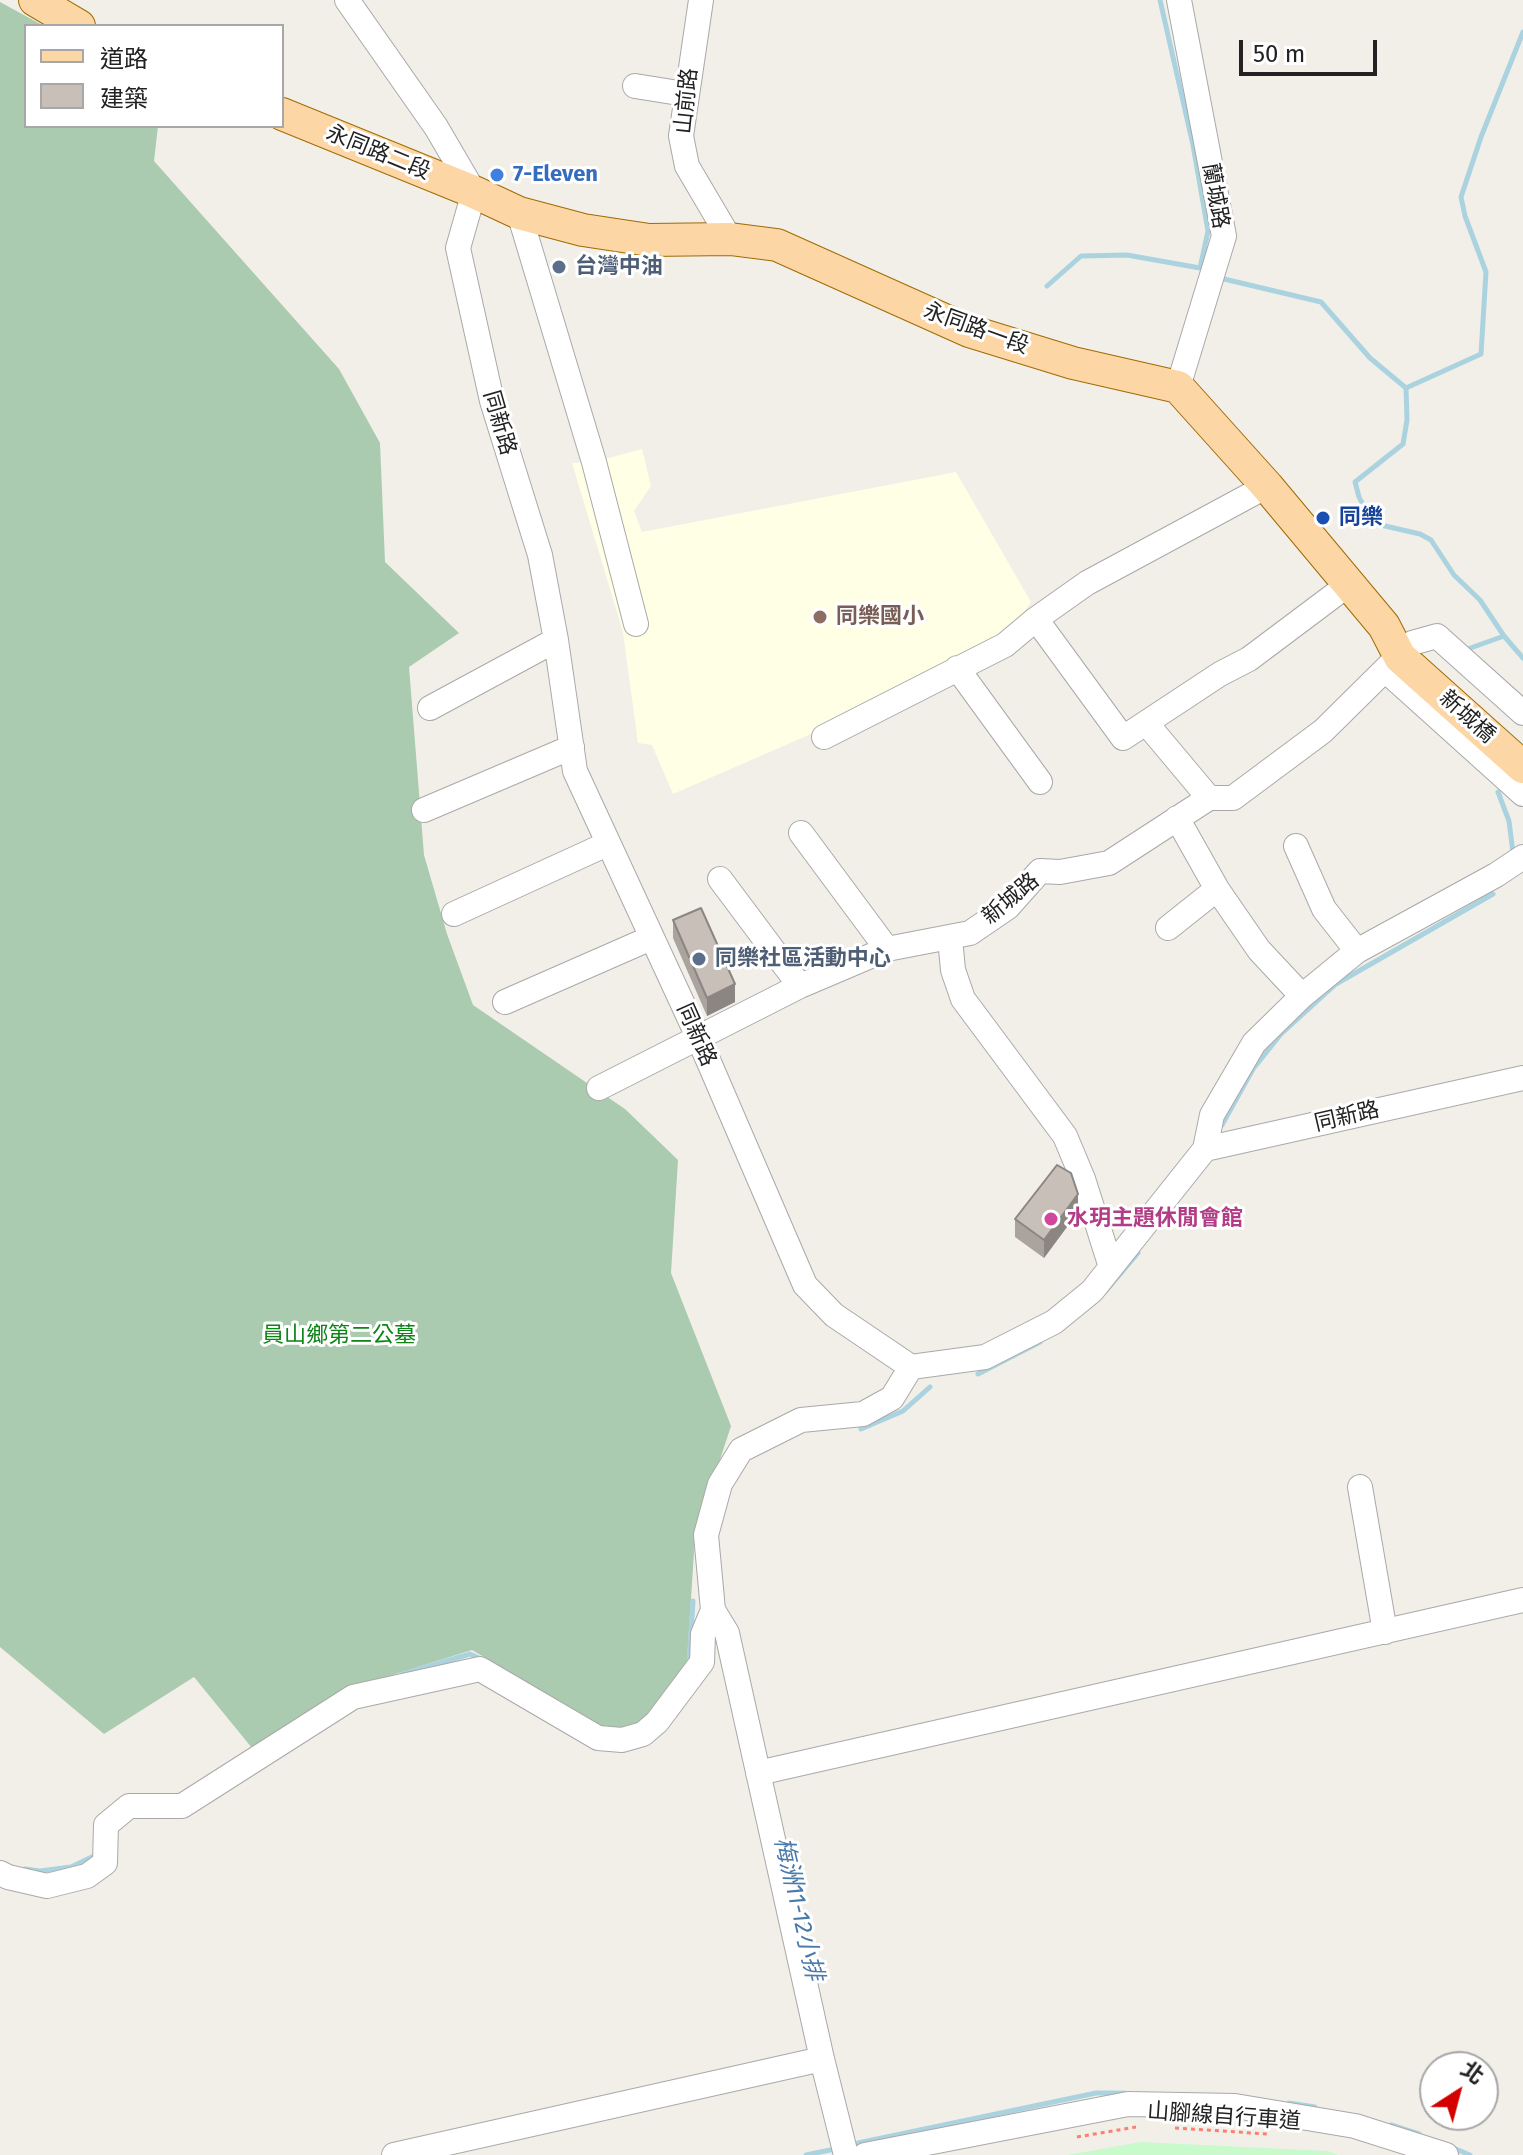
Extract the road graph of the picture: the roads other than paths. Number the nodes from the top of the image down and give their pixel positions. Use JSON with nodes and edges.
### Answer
{"nodes":[{"id":1,"x":35,"y":0,"type":"edge"},
{"id":2,"x":347,"y":0,"type":"edge"},
{"id":3,"x":701,"y":0,"type":"edge"},
{"id":4,"x":1179,"y":0,"type":"edge"},
{"id":5,"x":76,"y":24,"type":"edge"},
{"id":6,"x":635,"y":86,"type":"dead end"},
{"id":7,"x":685,"y":94,"type":"junction"},
{"id":8,"x":284,"y":115,"type":"edge"},
{"id":9,"x":474,"y":192,"type":"junction"},
{"id":10,"x":519,"y":213,"type":"junction"},
{"id":11,"x":730,"y":239,"type":"junction"},
{"id":12,"x":1178,"y":387,"type":"junction"},
{"id":13,"x":1267,"y":486,"type":"junction"},
{"id":14,"x":1349,"y":584,"type":"junction"},
{"id":15,"x":1036,"y":619,"type":"junction"},
{"id":16,"x":636,"y":624,"type":"dead end"},
{"id":17,"x":556,"y":640,"type":"junction"},
{"id":18,"x":1413,"y":655,"type":"junction"},
{"id":19,"x":957,"y":668,"type":"junction"},
{"id":20,"x":430,"y":708,"type":"dead end"},
{"id":21,"x":1523,"y":713,"type":"edge"},
{"id":22,"x":1147,"y":724,"type":"junction"},
{"id":23,"x":824,"y":737,"type":"dead end"},
{"id":24,"x":1523,"y":740,"type":"edge"},
{"id":25,"x":572,"y":747,"type":"junction"},
{"id":26,"x":1523,"y":767,"type":"edge"},
{"id":27,"x":1040,"y":782,"type":"dead end"},
{"id":28,"x":1523,"y":794,"type":"edge"},
{"id":29,"x":1209,"y":798,"type":"junction"},
{"id":30,"x":424,"y":810,"type":"dead end"},
{"id":31,"x":1177,"y":818,"type":"junction"},
{"id":32,"x":801,"y":833,"type":"dead end"},
{"id":33,"x":607,"y":844,"type":"junction"},
{"id":34,"x":1296,"y":846,"type":"dead end"},
{"id":35,"x":1523,"y":857,"type":"edge"},
{"id":36,"x":720,"y":879,"type":"dead end"},
{"id":37,"x":1217,"y":889,"type":"junction"},
{"id":38,"x":454,"y":914,"type":"dead end"},
{"id":39,"x":1168,"y":928,"type":"dead end"},
{"id":40,"x":651,"y":938,"type":"junction"},
{"id":41,"x":950,"y":938,"type":"junction"},
{"id":42,"x":887,"y":949,"type":"junction"},
{"id":43,"x":1357,"y":951,"type":"junction"},
{"id":44,"x":800,"y":986,"type":"junction"},
{"id":45,"x":1302,"y":996,"type":"junction"},
{"id":46,"x":505,"y":1002,"type":"dead end"},
{"id":47,"x":699,"y":1039,"type":"junction"},
{"id":48,"x":1523,"y":1078,"type":"edge"},
{"id":49,"x":599,"y":1088,"type":"dead end"},
{"id":50,"x":1205,"y":1149,"type":"junction"},
{"id":51,"x":1111,"y":1267,"type":"junction"},
{"id":52,"x":911,"y":1367,"type":"junction"},
{"id":53,"x":1360,"y":1487,"type":"dead end"},
{"id":54,"x":1523,"y":1600,"type":"edge"},
{"id":55,"x":713,"y":1610,"type":"junction"},
{"id":56,"x":1385,"y":1632,"type":"junction"},
{"id":57,"x":758,"y":1773,"type":"junction"},
{"id":58,"x":0,"y":1873,"type":"edge"},
{"id":59,"x":822,"y":2059,"type":"junction"},
{"id":60,"x":394,"y":2155,"type":"edge"},
{"id":61,"x":846,"y":2155,"type":"edge"},
{"id":62,"x":865,"y":2155,"type":"edge"},
{"id":63,"x":1446,"y":2155,"type":"edge"}],
"edges":[{"from":1,"to":5,"type":"main road"},
{"from":2,"to":9,"type":"street"},
{"from":3,"to":7,"type":"street","name":"山前路"},
{"from":4,"to":12,"type":"street","name":"蘭城路"},
{"from":6,"to":7,"type":"street"},
{"from":7,"to":11,"type":"street","name":"山前路"},
{"from":8,"to":9,"type":"main road","name":"永同路二段"},
{"from":9,"to":10,"type":"main road","name":"永同路一段"},
{"from":9,"to":17,"type":"street","name":"同新路"},
{"from":10,"to":11,"type":"main road","name":"永同路一段"},
{"from":10,"to":16,"type":"street"},
{"from":11,"to":12,"type":"main road","name":"永同路一段"},
{"from":12,"to":13,"type":"main road"},
{"from":13,"to":14,"type":"main road"},
{"from":13,"to":15,"type":"street"},
{"from":14,"to":18,"type":"main road"},
{"from":14,"to":22,"type":"street"},
{"from":15,"to":19,"type":"street"},
{"from":15,"to":22,"type":"street"},
{"from":17,"to":20,"type":"street"},
{"from":17,"to":25,"type":"street","name":"同新路"},
{"from":18,"to":21,"type":"street"},
{"from":18,"to":24,"type":"main road","name":"新城橋"},
{"from":18,"to":26,"type":"main road","name":"新城橋"},
{"from":18,"to":28,"type":"street"},
{"from":18,"to":29,"type":"street","name":"新城路"},
{"from":19,"to":23,"type":"street"},
{"from":19,"to":27,"type":"street"},
{"from":22,"to":29,"type":"street"},
{"from":25,"to":30,"type":"street"},
{"from":25,"to":33,"type":"street","name":"同新路"},
{"from":29,"to":31,"type":"street","name":"新城路"},
{"from":31,"to":37,"type":"street"},
{"from":31,"to":41,"type":"street","name":"新城路"},
{"from":32,"to":42,"type":"street"},
{"from":33,"to":38,"type":"street"},
{"from":33,"to":40,"type":"street","name":"同新路"},
{"from":34,"to":43,"type":"street"},
{"from":35,"to":43,"type":"street"},
{"from":36,"to":44,"type":"street"},
{"from":37,"to":39,"type":"street"},
{"from":37,"to":45,"type":"street"},
{"from":40,"to":46,"type":"street"},
{"from":40,"to":47,"type":"street","name":"同新路"},
{"from":41,"to":42,"type":"street","name":"新城路"},
{"from":41,"to":51,"type":"street"},
{"from":42,"to":44,"type":"street","name":"新城路"},
{"from":43,"to":45,"type":"street"},
{"from":44,"to":47,"type":"street","name":"新城路"},
{"from":45,"to":50,"type":"street"},
{"from":47,"to":49,"type":"street","name":"新城路"},
{"from":47,"to":52,"type":"street","name":"同新路"},
{"from":48,"to":50,"type":"street","name":"同新路"},
{"from":50,"to":51,"type":"street"},
{"from":51,"to":52,"type":"street"},
{"from":52,"to":55,"type":"street"},
{"from":53,"to":56,"type":"street"},
{"from":54,"to":56,"type":"street"},
{"from":55,"to":57,"type":"street"},
{"from":55,"to":58,"type":"street"},
{"from":56,"to":57,"type":"street"},
{"from":57,"to":59,"type":"street"},
{"from":59,"to":60,"type":"street"},
{"from":59,"to":61,"type":"street"},
{"from":62,"to":63,"type":"street"}]}
